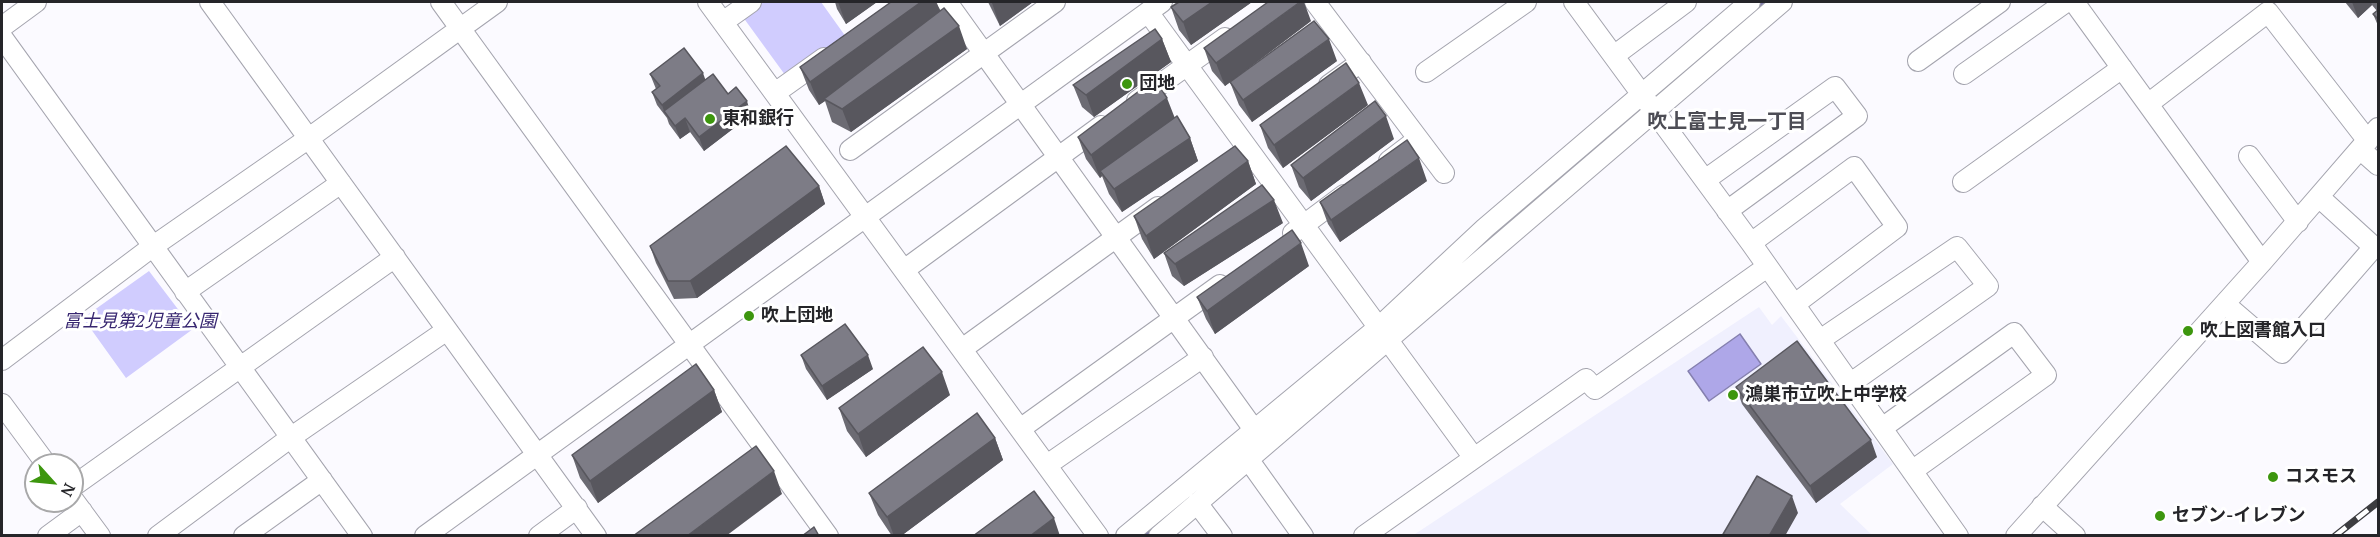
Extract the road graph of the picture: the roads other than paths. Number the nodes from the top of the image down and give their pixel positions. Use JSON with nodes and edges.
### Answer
{"nodes":[{"id":1,"x":36,"y":2,"type":"edge"},
{"id":2,"x":210,"y":2,"type":"edge"},
{"id":3,"x":441,"y":2,"type":"edge"},
{"id":4,"x":497,"y":2,"type":"edge"},
{"id":5,"x":708,"y":2,"type":"edge"},
{"id":6,"x":751,"y":2,"type":"edge"},
{"id":7,"x":1055,"y":2,"type":"edge"},
{"id":8,"x":1315,"y":2,"type":"edge"},
{"id":9,"x":1526,"y":2,"type":"edge"},
{"id":10,"x":1574,"y":2,"type":"edge"},
{"id":11,"x":1686,"y":2,"type":"edge"},
{"id":12,"x":1750,"y":2,"type":"edge"},
{"id":13,"x":1782,"y":2,"type":"edge"},
{"id":14,"x":2000,"y":2,"type":"edge"},
{"id":15,"x":2066,"y":2,"type":"edge"},
{"id":16,"x":2074,"y":2,"type":"edge"},
{"id":17,"x":957,"y":5,"type":"edge"},
{"id":18,"x":1155,"y":7,"type":"edge"},
{"id":19,"x":723,"y":22,"type":"junction"},
{"id":20,"x":2,"y":27,"type":"edge"},
{"id":21,"x":1240,"y":27,"type":"edge"},
{"id":22,"x":459,"y":29,"type":"junction"},
{"id":23,"x":2,"y":37,"type":"edge"},
{"id":24,"x":839,"y":47,"type":"edge"},
{"id":25,"x":984,"y":53,"type":"junction"},
{"id":26,"x":1615,"y":55,"type":"junction"},
{"id":27,"x":1918,"y":61,"type":"dead end"},
{"id":28,"x":1361,"y":62,"type":"junction"},
{"id":29,"x":1187,"y":66,"type":"junction"},
{"id":30,"x":2122,"y":68,"type":"junction"},
{"id":31,"x":1426,"y":72,"type":"dead end"},
{"id":32,"x":1965,"y":74,"type":"dead end"},
{"id":33,"x":775,"y":93,"type":"junction"},
{"id":34,"x":1313,"y":97,"type":"edge"},
{"id":35,"x":1649,"y":102,"type":"junction"},
{"id":36,"x":1020,"y":104,"type":"junction"},
{"id":37,"x":2148,"y":105,"type":"junction"},
{"id":38,"x":1265,"y":132,"type":"edge"},
{"id":39,"x":309,"y":138,"type":"junction"},
{"id":40,"x":1418,"y":139,"type":"junction"},
{"id":41,"x":2369,"y":140,"type":"edge"},
{"id":42,"x":1246,"y":146,"type":"junction"},
{"id":43,"x":850,"y":150,"type":"dead end"},
{"id":44,"x":1058,"y":156,"type":"junction"},
{"id":45,"x":2249,"y":156,"type":"dead end"},
{"id":46,"x":1227,"y":159,"type":"edge"},
{"id":47,"x":2379,"y":165,"type":"edge"},
{"id":48,"x":1444,"y":173,"type":"dead end"},
{"id":49,"x":1705,"y":180,"type":"junction"},
{"id":50,"x":1963,"y":182,"type":"dead end"},
{"id":51,"x":341,"y":183,"type":"junction"},
{"id":52,"x":2319,"y":197,"type":"junction"},
{"id":53,"x":1171,"y":198,"type":"edge"},
{"id":54,"x":1727,"y":211,"type":"junction"},
{"id":55,"x":865,"y":216,"type":"junction"},
{"id":56,"x":2298,"y":222,"type":"junction"},
{"id":57,"x":1304,"y":225,"type":"junction"},
{"id":58,"x":1116,"y":236,"type":"junction"},
{"id":59,"x":1751,"y":243,"type":"junction"},
{"id":60,"x":1276,"y":245,"type":"edge"},
{"id":61,"x":152,"y":247,"type":"junction"},
{"id":62,"x":395,"y":257,"type":"junction"},
{"id":63,"x":2262,"y":262,"type":"junction"},
{"id":64,"x":1767,"y":267,"type":"junction"},
{"id":65,"x":904,"y":270,"type":"junction"},
{"id":66,"x":1239,"y":271,"type":"edge"},
{"id":67,"x":185,"y":292,"type":"junction"},
{"id":68,"x":2226,"y":303,"type":"junction"},
{"id":69,"x":1795,"y":304,"type":"junction"},
{"id":70,"x":1174,"y":317,"type":"junction"},
{"id":71,"x":447,"y":330,"type":"junction"},
{"id":72,"x":1384,"y":334,"type":"junction"},
{"id":73,"x":1820,"y":340,"type":"junction"},
{"id":74,"x":688,"y":343,"type":"junction"},
{"id":75,"x":962,"y":349,"type":"junction"},
{"id":76,"x":1203,"y":357,"type":"junction"},
{"id":77,"x":2,"y":360,"type":"edge"},
{"id":78,"x":239,"y":366,"type":"junction"},
{"id":79,"x":1851,"y":383,"type":"junction"},
{"id":80,"x":2,"y":404,"type":"edge"},
{"id":81,"x":1882,"y":428,"type":"junction"},
{"id":82,"x":1020,"y":429,"type":"junction"},
{"id":83,"x":1256,"y":431,"type":"junction"},
{"id":84,"x":290,"y":438,"type":"junction"},
{"id":85,"x":38,"y":453,"type":"edge"},
{"id":86,"x":536,"y":453,"type":"junction"},
{"id":87,"x":1474,"y":458,"type":"junction"},
{"id":88,"x":1248,"y":459,"type":"junction"},
{"id":89,"x":1047,"y":465,"type":"junction"},
{"id":90,"x":1912,"y":471,"type":"junction"},
{"id":91,"x":84,"y":477,"type":"edge"},
{"id":92,"x":322,"y":480,"type":"junction"},
{"id":93,"x":1197,"y":503,"type":"junction"},
{"id":94,"x":2042,"y":506,"type":"junction"},
{"id":95,"x":577,"y":508,"type":"junction"},
{"id":96,"x":69,"y":513,"type":"edge"},
{"id":97,"x":83,"y":513,"type":"edge"},
{"id":98,"x":48,"y":536,"type":"edge"},
{"id":99,"x":100,"y":536,"type":"edge"},
{"id":100,"x":158,"y":536,"type":"edge"},
{"id":101,"x":244,"y":536,"type":"edge"},
{"id":102,"x":362,"y":536,"type":"edge"},
{"id":103,"x":424,"y":536,"type":"edge"},
{"id":104,"x":539,"y":536,"type":"edge"},
{"id":105,"x":596,"y":536,"type":"edge"},
{"id":106,"x":828,"y":536,"type":"edge"},
{"id":107,"x":1098,"y":536,"type":"edge"},
{"id":108,"x":1126,"y":536,"type":"edge"},
{"id":109,"x":1160,"y":536,"type":"edge"},
{"id":110,"x":1222,"y":536,"type":"edge"},
{"id":111,"x":1303,"y":536,"type":"edge"},
{"id":112,"x":1365,"y":536,"type":"edge"},
{"id":113,"x":1958,"y":536,"type":"edge"},
{"id":114,"x":2016,"y":536,"type":"edge"},
{"id":115,"x":2075,"y":536,"type":"edge"}],
"edges":[{"from":1,"to":20,"type":"street"},
{"from":2,"to":39,"type":"street"},
{"from":3,"to":22,"type":"street"},
{"from":4,"to":22,"type":"street"},
{"from":5,"to":19,"type":"street"},
{"from":6,"to":19,"type":"street"},
{"from":7,"to":25,"type":"street"},
{"from":8,"to":28,"type":"street"},
{"from":9,"to":31,"type":"street"},
{"from":10,"to":26,"type":"street"},
{"from":11,"to":26,"type":"street"},
{"from":12,"to":35,"type":"street"},
{"from":13,"to":35,"type":"street"},
{"from":14,"to":27,"type":"street"},
{"from":15,"to":32,"type":"street"},
{"from":16,"to":30,"type":"street"},
{"from":17,"to":25,"type":"street"},
{"from":18,"to":29,"type":"street"},
{"from":18,"to":36,"type":"street"},
{"from":19,"to":33,"type":"street"},
{"from":21,"to":29,"type":"street"},
{"from":22,"to":39,"type":"street"},
{"from":22,"to":74,"type":"street"},
{"from":23,"to":61,"type":"street"},
{"from":24,"to":33,"type":"street"},
{"from":25,"to":36,"type":"street"},
{"from":25,"to":43,"type":"street"},
{"from":26,"to":35,"type":"street"},
{"from":28,"to":34,"type":"street"},
{"from":28,"to":40,"type":"street"},
{"from":29,"to":42,"type":"street"},
{"from":29,"to":44,"type":"street"},
{"from":30,"to":37,"type":"street"},
{"from":30,"to":50,"type":"street"},
{"from":33,"to":55,"type":"street"},
{"from":35,"to":49,"type":"street"},
{"from":35,"to":72,"type":"street"},
{"from":36,"to":44,"type":"street"},
{"from":36,"to":55,"type":"street"},
{"from":37,"to":41,"type":"street"},
{"from":37,"to":63,"type":"street"},
{"from":38,"to":42,"type":"street"},
{"from":39,"to":51,"type":"street"},
{"from":39,"to":61,"type":"street"},
{"from":40,"to":48,"type":"street"},
{"from":40,"to":57,"type":"street"},
{"from":41,"to":47,"type":"street"},
{"from":41,"to":52,"type":"street"},
{"from":42,"to":46,"type":"street"},
{"from":42,"to":57,"type":"street"},
{"from":44,"to":58,"type":"street"},
{"from":44,"to":65,"type":"street"},
{"from":45,"to":56,"type":"street"},
{"from":49,"to":54,"type":"street"},
{"from":49,"to":54,"type":"street"},
{"from":51,"to":62,"type":"street"},
{"from":51,"to":67,"type":"street"},
{"from":52,"to":56,"type":"street"},
{"from":52,"to":68,"type":"street"},
{"from":53,"to":58,"type":"street"},
{"from":54,"to":59,"type":"street"},
{"from":55,"to":65,"type":"street"},
{"from":55,"to":74,"type":"street"},
{"from":56,"to":63,"type":"street"},
{"from":57,"to":60,"type":"street"},
{"from":57,"to":72,"type":"street"},
{"from":58,"to":70,"type":"street"},
{"from":58,"to":75,"type":"street"},
{"from":59,"to":64,"type":"street"},
{"from":59,"to":69,"type":"street"},
{"from":61,"to":67,"type":"street"},
{"from":61,"to":77,"type":"street"},
{"from":62,"to":71,"type":"street"},
{"from":62,"to":78,"type":"street"},
{"from":63,"to":68,"type":"street"},
{"from":64,"to":69,"type":"street"},
{"from":64,"to":87,"type":"street"},
{"from":65,"to":75,"type":"street"},
{"from":66,"to":70,"type":"street"},
{"from":67,"to":78,"type":"street"},
{"from":68,"to":94,"type":"street"},
{"from":69,"to":73,"type":"street"},
{"from":70,"to":76,"type":"street"},
{"from":70,"to":82,"type":"street"},
{"from":71,"to":84,"type":"street"},
{"from":71,"to":86,"type":"street"},
{"from":72,"to":83,"type":"street"},
{"from":72,"to":87,"type":"street"},
{"from":72,"to":88,"type":"street"},
{"from":73,"to":79,"type":"street"},
{"from":73,"to":79,"type":"street"},
{"from":74,"to":86,"type":"street"},
{"from":74,"to":106,"type":"street"},
{"from":75,"to":82,"type":"street"},
{"from":76,"to":83,"type":"street"},
{"from":76,"to":89,"type":"street"},
{"from":78,"to":84,"type":"street"},
{"from":78,"to":91,"type":"street"},
{"from":79,"to":81,"type":"street"},
{"from":80,"to":85,"type":"street"},
{"from":81,"to":90,"type":"street"},
{"from":81,"to":90,"type":"street"},
{"from":82,"to":89,"type":"street"},
{"from":83,"to":108,"type":"street"},
{"from":84,"to":92,"type":"street"},
{"from":84,"to":100,"type":"street"},
{"from":86,"to":95,"type":"street"},
{"from":86,"to":103,"type":"street"},
{"from":87,"to":112,"type":"street"},
{"from":88,"to":93,"type":"street"},
{"from":88,"to":111,"type":"street"},
{"from":89,"to":107,"type":"street"},
{"from":90,"to":113,"type":"street"},
{"from":92,"to":101,"type":"street"},
{"from":92,"to":102,"type":"street"},
{"from":93,"to":109,"type":"street"},
{"from":93,"to":110,"type":"street"},
{"from":94,"to":114,"type":"street"},
{"from":94,"to":115,"type":"street"},
{"from":95,"to":104,"type":"street"},
{"from":95,"to":105,"type":"street"},
{"from":96,"to":98,"type":"street"},
{"from":97,"to":99,"type":"street"}]}
